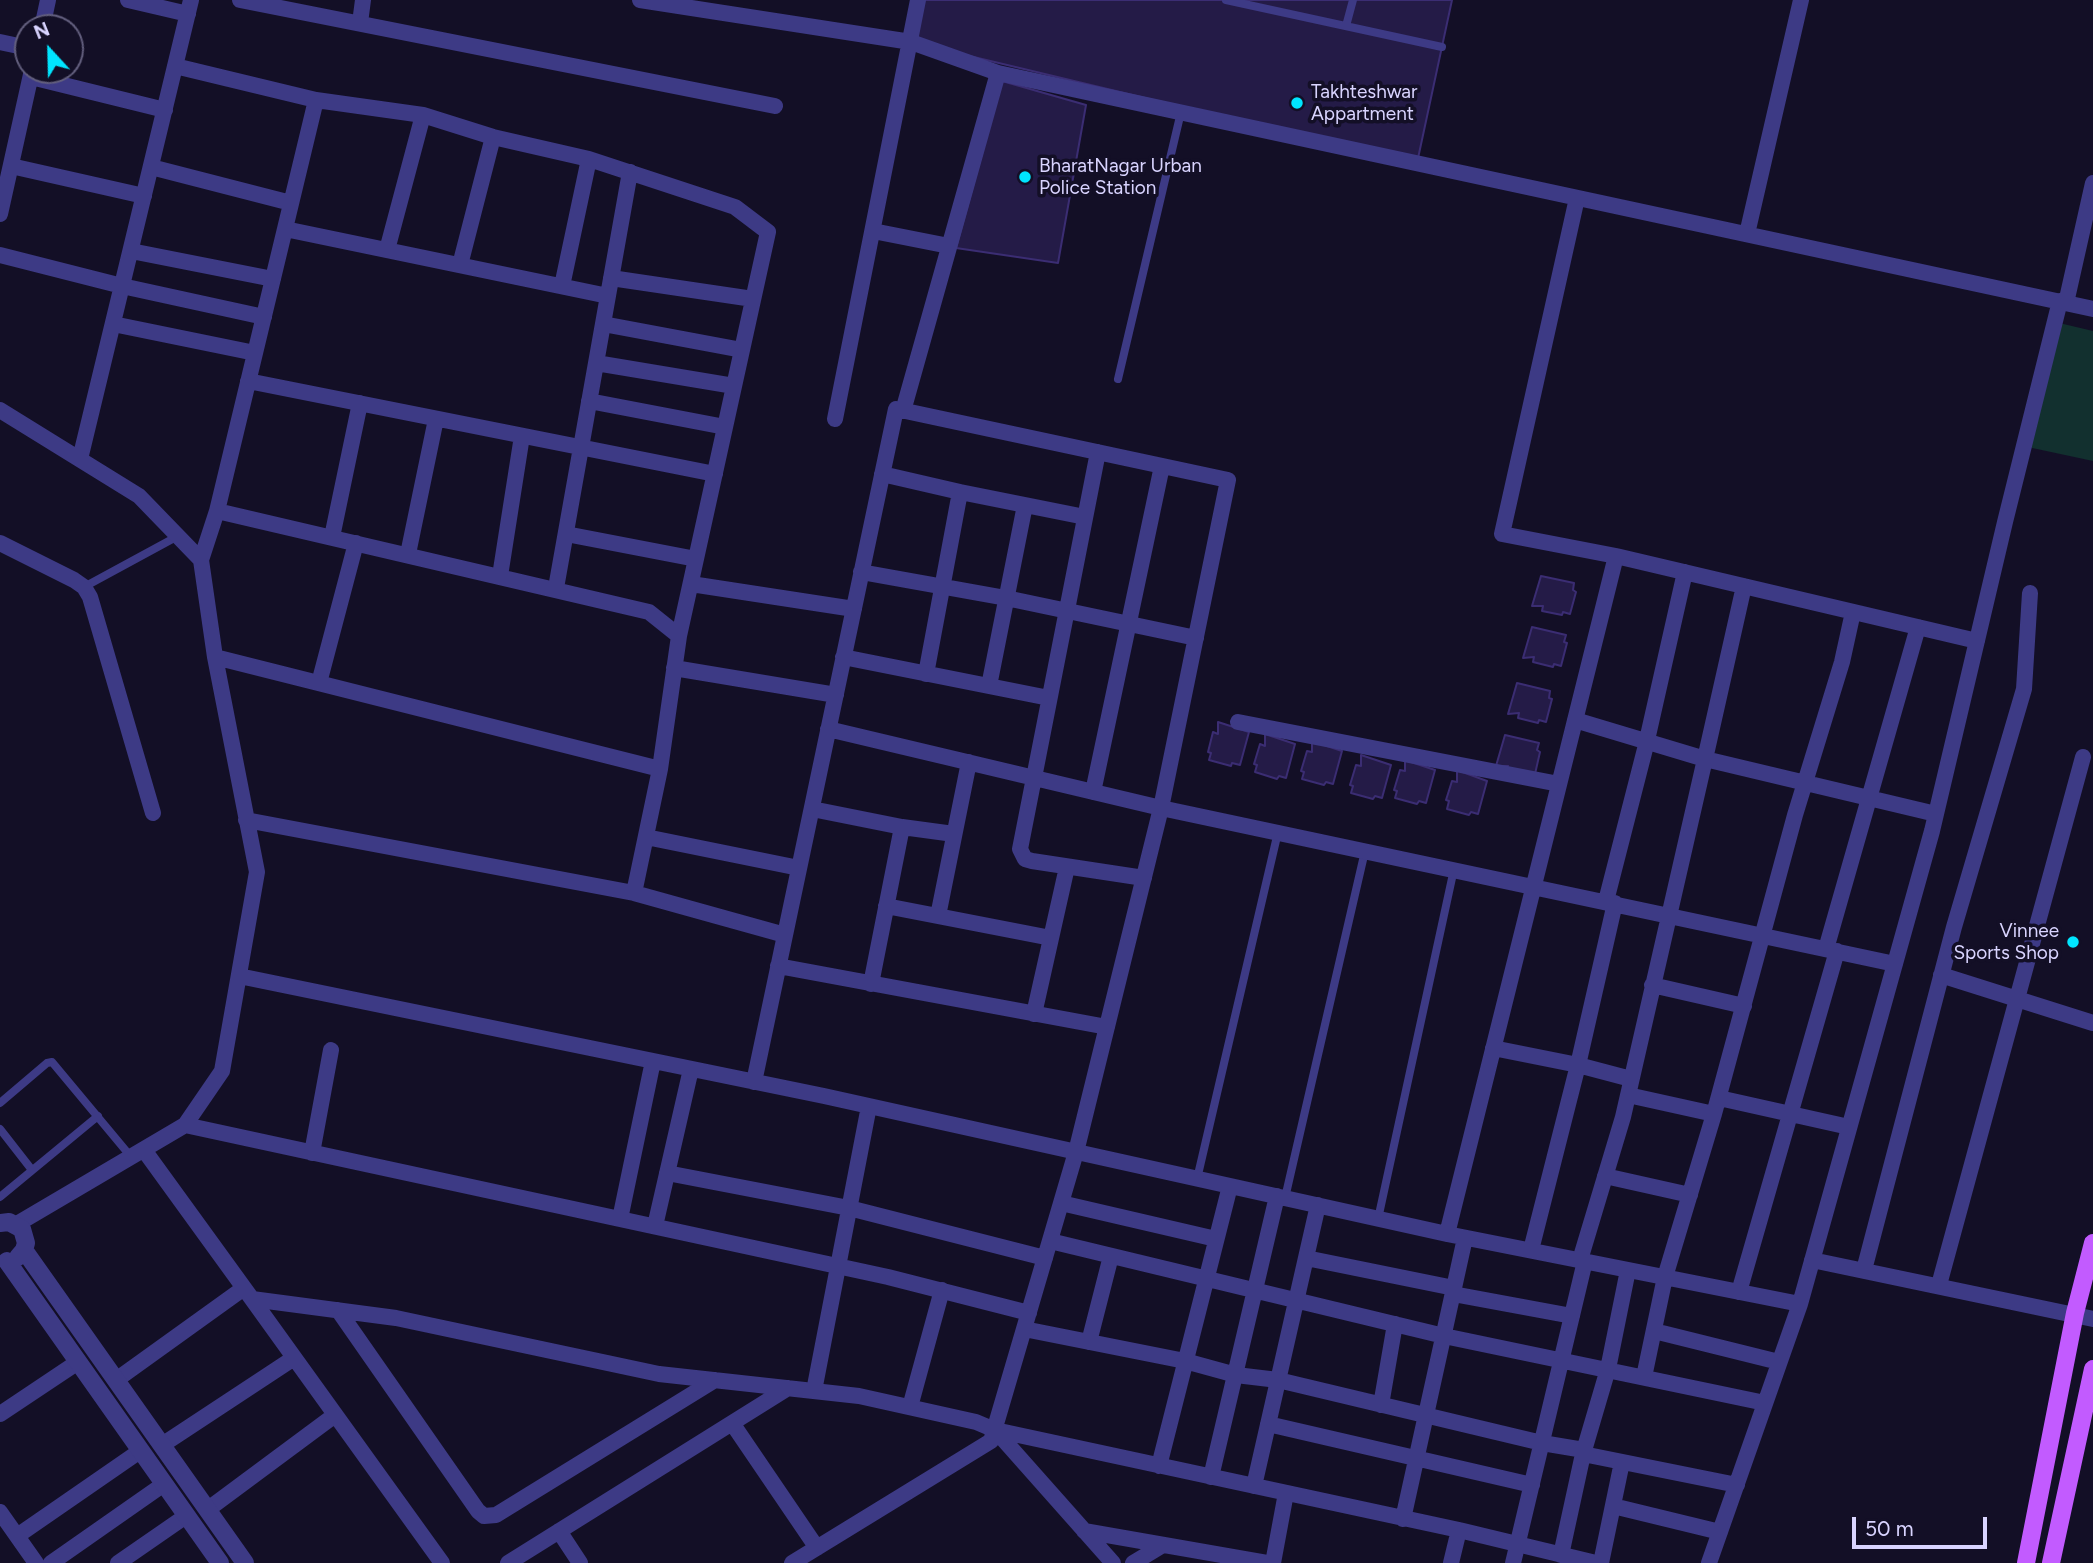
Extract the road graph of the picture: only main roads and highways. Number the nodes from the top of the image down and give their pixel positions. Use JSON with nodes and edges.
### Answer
{"nodes":[{"id":1,"x":2093,"y":1243,"type":"edge"},
{"id":2,"x":2093,"y":1369,"type":"edge"},
{"id":3,"x":2026,"y":1563,"type":"edge"},
{"id":4,"x":2051,"y":1563,"type":"edge"}],
"edges":[{"from":1,"to":3,"type":"main road"},
{"from":2,"to":4,"type":"main road"}]}
